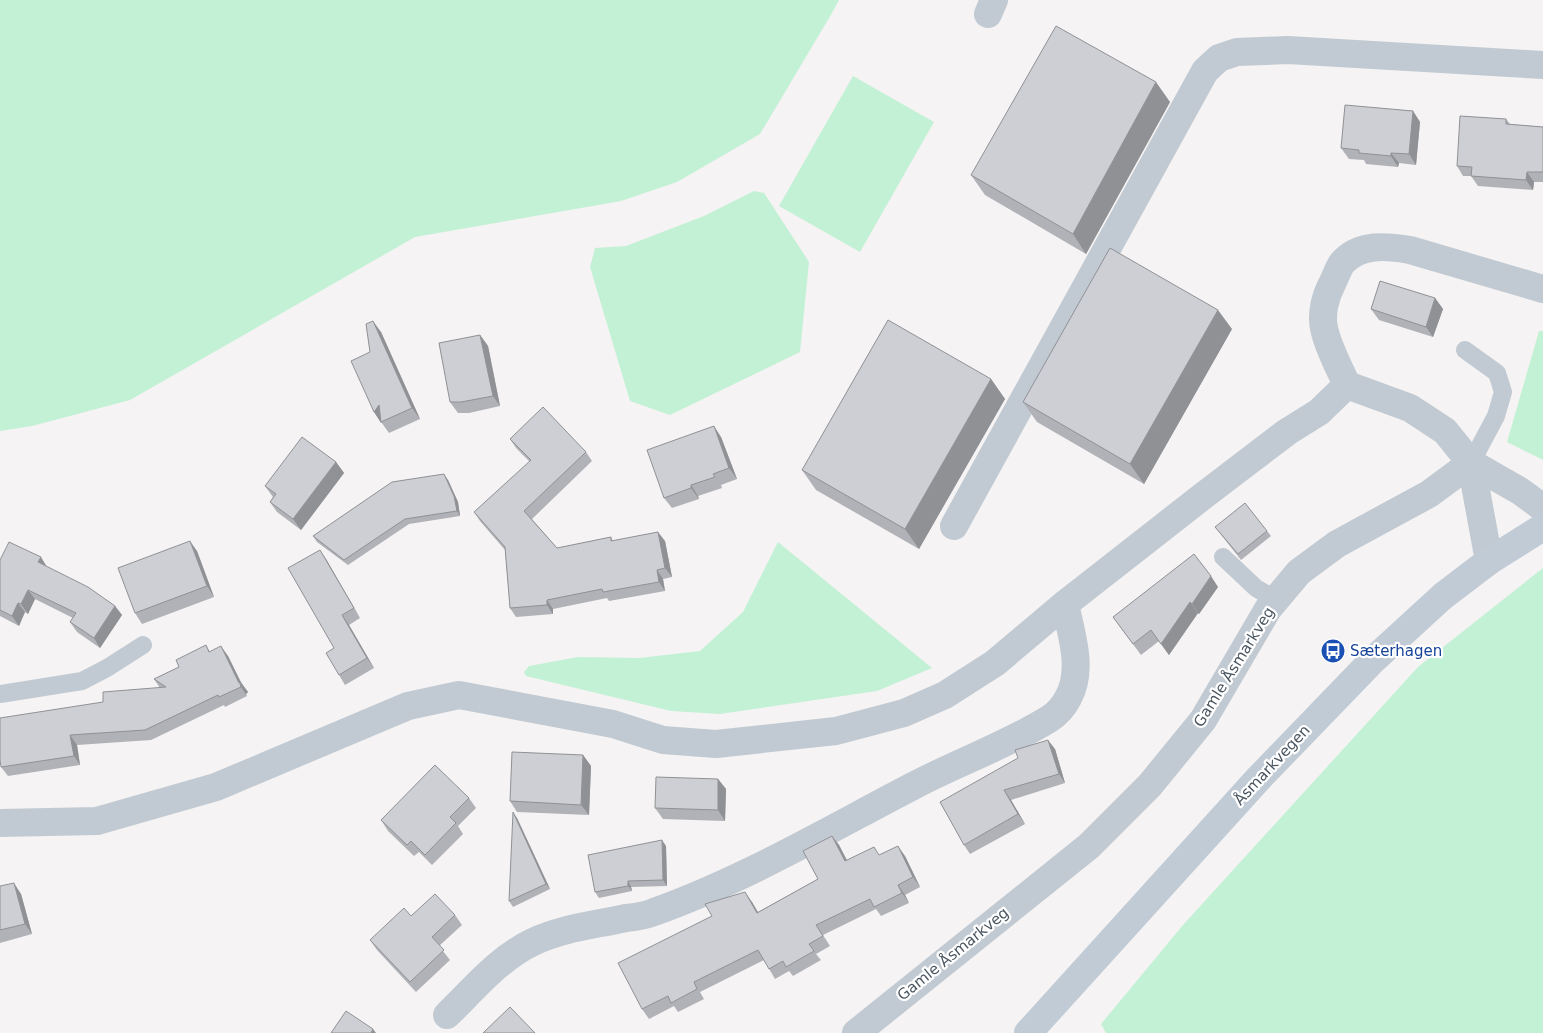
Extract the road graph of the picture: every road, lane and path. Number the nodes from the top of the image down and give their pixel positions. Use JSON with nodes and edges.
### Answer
{"nodes":[{"id":1,"x":1543,"y":65,"type":"edge"},
{"id":2,"x":1543,"y":289,"type":"edge"},
{"id":3,"x":1465,"y":350,"type":"dead end"},
{"id":4,"x":1347,"y":385,"type":"junction"},
{"id":5,"x":1471,"y":463,"type":"junction"},
{"id":6,"x":1543,"y":508,"type":"edge"},
{"id":7,"x":954,"y":526,"type":"dead end"},
{"id":8,"x":1543,"y":527,"type":"edge"},
{"id":9,"x":1223,"y":556,"type":"dead end"},
{"id":10,"x":1489,"y":561,"type":"junction"},
{"id":11,"x":1276,"y":600,"type":"junction"},
{"id":12,"x":1065,"y":604,"type":"junction"},
{"id":13,"x":143,"y":645,"type":"dead end"},
{"id":14,"x":0,"y":694,"type":"edge"},
{"id":15,"x":0,"y":823,"type":"edge"},
{"id":16,"x":447,"y":1015,"type":"dead end"},
{"id":17,"x":856,"y":1033,"type":"edge"},
{"id":18,"x":1028,"y":1033,"type":"edge"}],
"edges":[{"from":1,"to":7,"type":"street"},
{"from":2,"to":4,"type":"street"},
{"from":3,"to":5,"type":"lane"},
{"from":4,"to":5,"type":"street"},
{"from":4,"to":12,"type":"street"},
{"from":5,"to":6,"type":"street"},
{"from":5,"to":10,"type":"street"},
{"from":5,"to":11,"type":"street","name":"Gamle Åsmarkveg"},
{"from":8,"to":10,"type":"main road","name":"Åsmarkvegen"},
{"from":9,"to":11,"type":"lane"},
{"from":10,"to":18,"type":"main road","name":"Åsmarkvegen"},
{"from":11,"to":17,"type":"street","name":"Gamle Åsmarkveg"},
{"from":12,"to":15,"type":"street"},
{"from":12,"to":16,"type":"street"},
{"from":13,"to":14,"type":"lane"}]}
